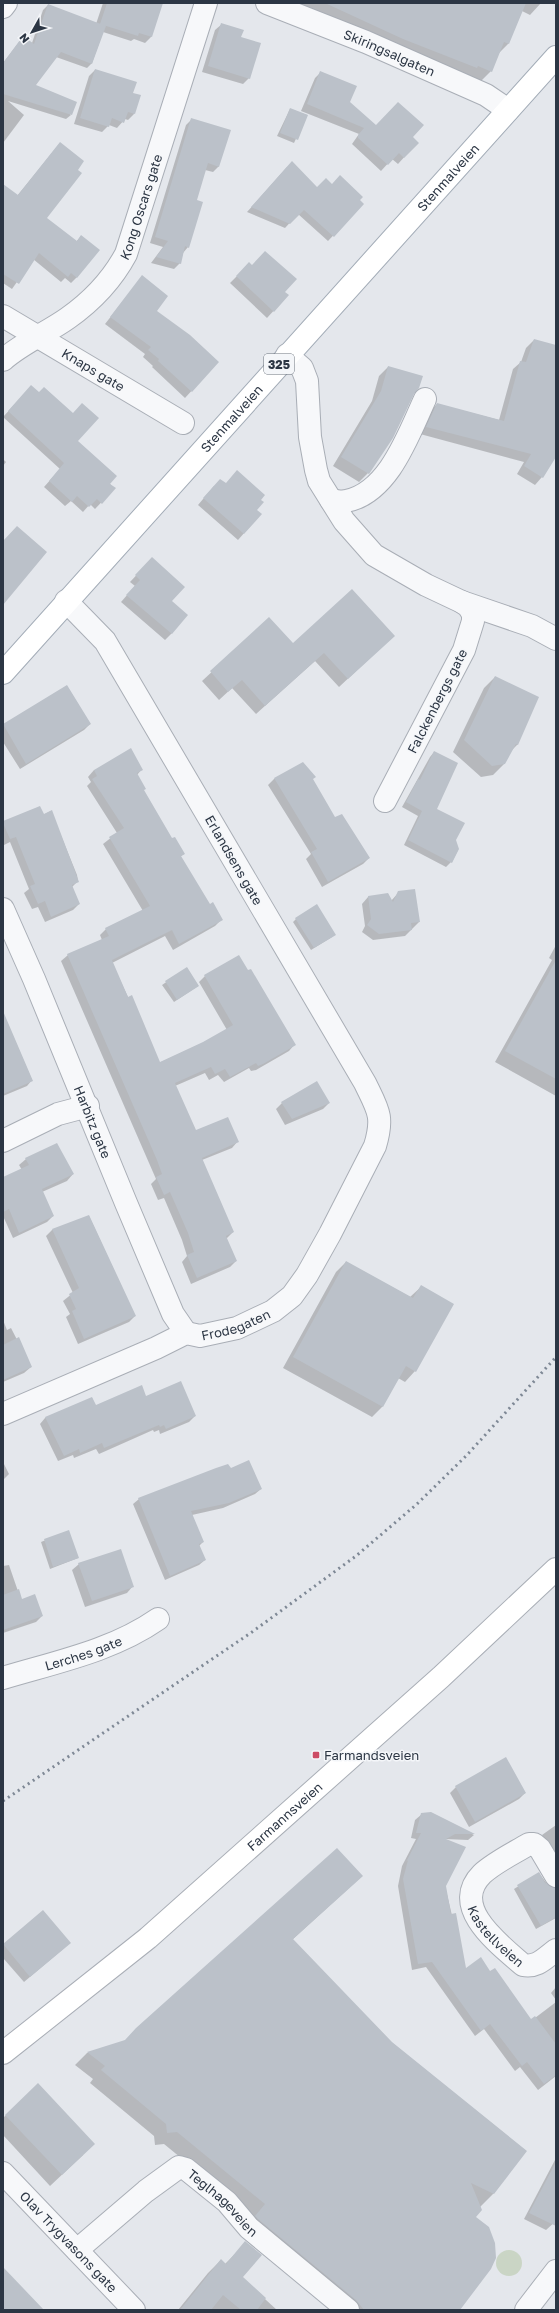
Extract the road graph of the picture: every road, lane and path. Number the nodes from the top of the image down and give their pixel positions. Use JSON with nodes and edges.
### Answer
{"nodes":[{"id":1,"x":6,"y":3,"type":"edge"},
{"id":2,"x":206,"y":3,"type":"edge"},
{"id":3,"x":267,"y":3,"type":"edge"},
{"id":4,"x":3,"y":7,"type":"edge"},
{"id":5,"x":556,"y":57,"type":"edge"},
{"id":6,"x":508,"y":110,"type":"junction"},
{"id":7,"x":3,"y":316,"type":"edge"},
{"id":8,"x":37,"y":336,"type":"junction"},
{"id":9,"x":287,"y":355,"type":"junction"},
{"id":10,"x":3,"y":360,"type":"edge"},
{"id":11,"x":425,"y":399,"type":"dead end"},
{"id":12,"x":183,"y":423,"type":"dead end"},
{"id":13,"x":331,"y":500,"type":"junction"},
{"id":14,"x":66,"y":601,"type":"junction"},
{"id":15,"x":462,"y":602,"type":"junction"},
{"id":16,"x":556,"y":639,"type":"edge"},
{"id":17,"x":3,"y":673,"type":"edge"},
{"id":18,"x":385,"y":801,"type":"dead end"},
{"id":19,"x":3,"y":909,"type":"edge"},
{"id":20,"x":88,"y":1106,"type":"junction"},
{"id":21,"x":380,"y":1131,"type":"joint"},
{"id":22,"x":3,"y":1141,"type":"edge"},
{"id":23,"x":186,"y":1333,"type":"junction"},
{"id":24,"x":3,"y":1414,"type":"edge"},
{"id":25,"x":556,"y":1569,"type":"edge"},
{"id":26,"x":158,"y":1619,"type":"dead end"},
{"id":27,"x":3,"y":1678,"type":"edge"},
{"id":28,"x":556,"y":1876,"type":"edge"},
{"id":29,"x":556,"y":1950,"type":"edge"},
{"id":30,"x":3,"y":2053,"type":"edge"},
{"id":31,"x":3,"y":2173,"type":"edge"},
{"id":32,"x":78,"y":2250,"type":"junction"},
{"id":33,"x":556,"y":2271,"type":"edge"},
{"id":34,"x":134,"y":2310,"type":"edge"},
{"id":35,"x":348,"y":2310,"type":"edge"},
{"id":36,"x":526,"y":2310,"type":"edge"}],
"edges":[{"from":1,"to":4,"type":"street"},
{"from":2,"to":8,"type":"street","name":"Kong Oscars gate"},
{"from":3,"to":6,"type":"street","name":"Skiringsalgaten"},
{"from":5,"to":6,"type":"main road","name":"Stenmalveien","number":"325"},
{"from":6,"to":9,"type":"main road","name":"Stenmalveien","number":"325"},
{"from":7,"to":8,"type":"street","name":"Knaps gate"},
{"from":8,"to":10,"type":"street","name":"Kong Oscars gate"},
{"from":8,"to":12,"type":"street","name":"Knaps gate"},
{"from":9,"to":13,"type":"street"},
{"from":9,"to":14,"type":"main road","name":"Stenmalveien","number":"325"},
{"from":11,"to":13,"type":"street"},
{"from":13,"to":15,"type":"street"},
{"from":14,"to":17,"type":"main road","name":"Stenmalveien","number":"325"},
{"from":14,"to":21,"type":"street","name":"Erlandsens gate"},
{"from":15,"to":16,"type":"street"},
{"from":15,"to":18,"type":"street","name":"Falckenbergs gate"},
{"from":19,"to":20,"type":"street","name":"Harbitz gate"},
{"from":20,"to":22,"type":"street"},
{"from":20,"to":23,"type":"street","name":"Harbitz gate"},
{"from":21,"to":23,"type":"street","name":"Frodegaten"},
{"from":23,"to":24,"type":"street","name":"Frodegaten"},
{"from":25,"to":30,"type":"main road","name":"Farmannsveien"},
{"from":26,"to":27,"type":"street","name":"Lerches gate"},
{"from":28,"to":29,"type":"street","name":"Kastellveien"},
{"from":31,"to":32,"type":"street","name":"Olav Trygvasons gate"},
{"from":32,"to":34,"type":"street","name":"Olav Trygvasons gate"},
{"from":32,"to":35,"type":"street","name":"Teglhageveien"},
{"from":33,"to":36,"type":"street"}]}
